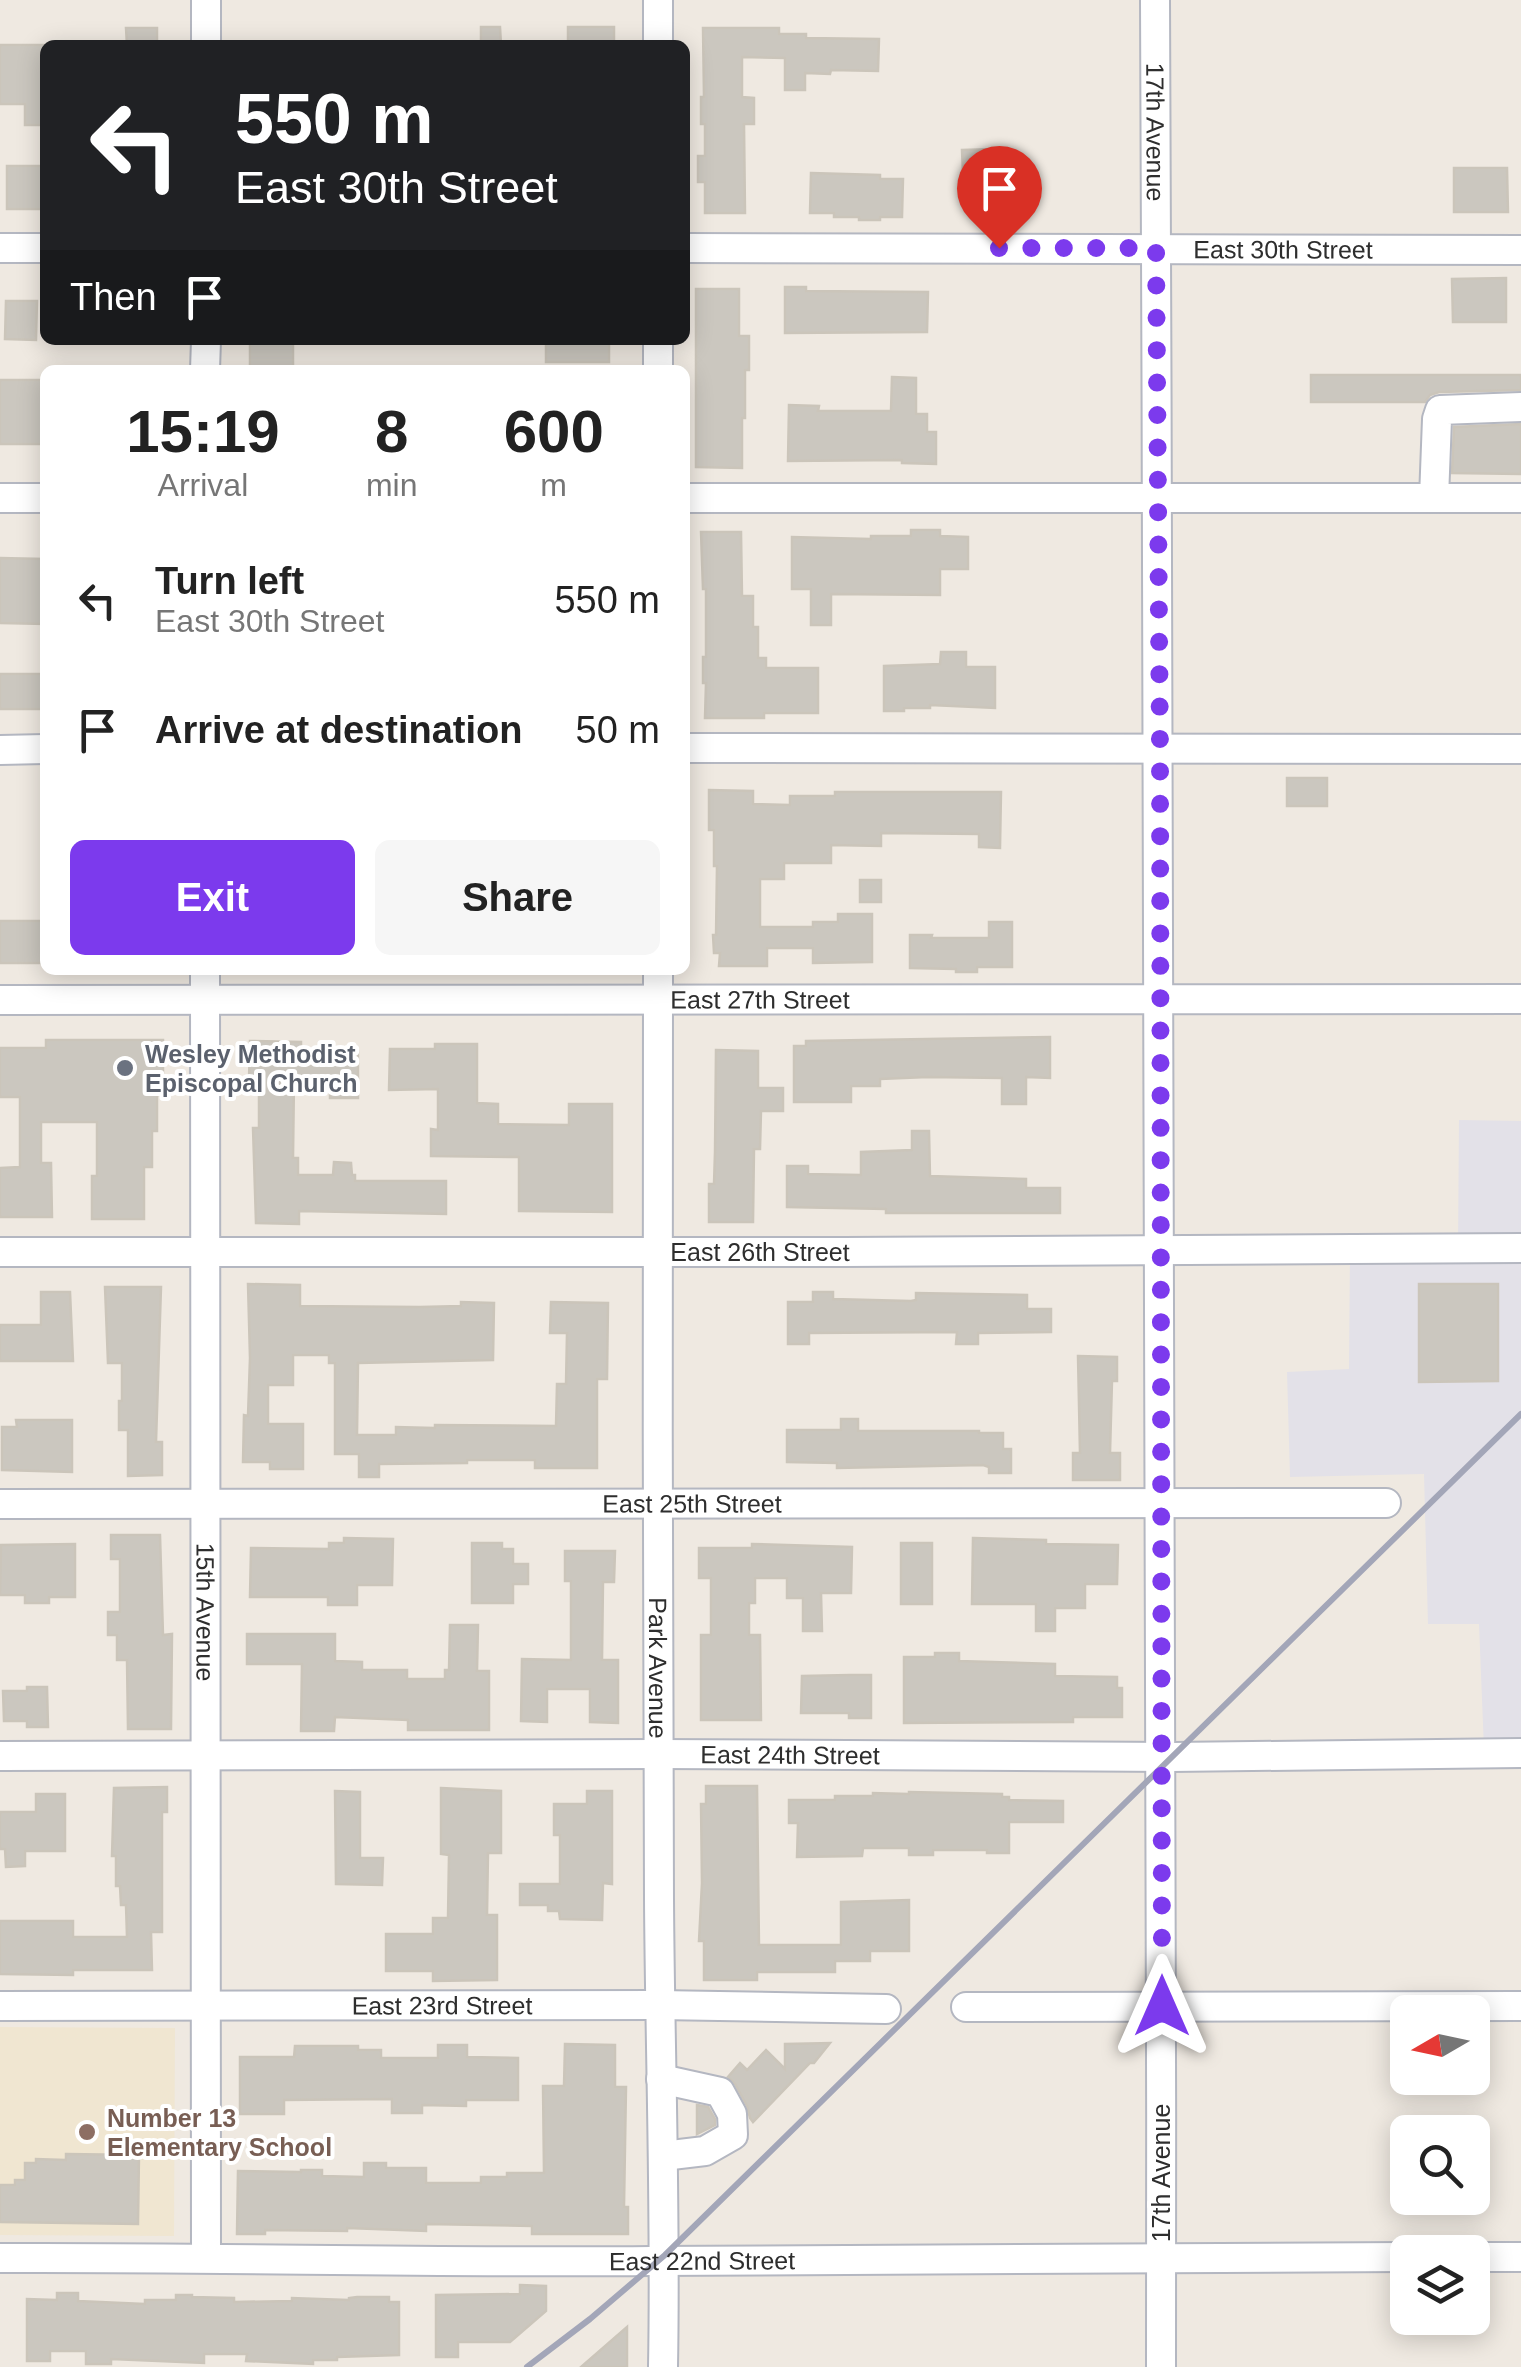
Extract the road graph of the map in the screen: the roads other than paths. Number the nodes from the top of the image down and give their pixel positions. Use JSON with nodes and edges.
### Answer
{"nodes":[{"id":1,"x":206,"y":0,"type":"edge"},
{"id":2,"x":658,"y":0,"type":"edge"},
{"id":3,"x":1155,"y":0,"type":"edge"},
{"id":4,"x":206,"y":40,"type":"edge"},
{"id":5,"x":658,"y":40,"type":"edge"},
{"id":6,"x":0,"y":248,"type":"edge"},
{"id":7,"x":40,"y":248,"type":"edge"},
{"id":8,"x":690,"y":248,"type":"edge"},
{"id":9,"x":1156,"y":248,"type":"junction"},
{"id":10,"x":1521,"y":250,"type":"edge"},
{"id":11,"x":1521,"y":407,"type":"edge"},
{"id":12,"x":0,"y":498,"type":"edge"},
{"id":13,"x":40,"y":498,"type":"edge"},
{"id":14,"x":690,"y":498,"type":"edge"},
{"id":15,"x":1434,"y":498,"type":"junction"},
{"id":16,"x":1521,"y":498,"type":"edge"},
{"id":17,"x":1158,"y":500,"type":"junction"},
{"id":18,"x":690,"y":748,"type":"edge"},
{"id":19,"x":1160,"y":748,"type":"junction"},
{"id":20,"x":0,"y":750,"type":"edge"},
{"id":21,"x":40,"y":750,"type":"edge"},
{"id":22,"x":1521,"y":750,"type":"edge"},
{"id":23,"x":205,"y":975,"type":"edge"},
{"id":24,"x":658,"y":975,"type":"edge"},
{"id":25,"x":1521,"y":999,"type":"edge"},
{"id":26,"x":0,"y":1000,"type":"edge"},
{"id":27,"x":205,"y":1000,"type":"junction"},
{"id":28,"x":658,"y":1000,"type":"junction"},
{"id":29,"x":1160,"y":1000,"type":"junction"},
{"id":30,"x":1521,"y":1248,"type":"edge"},
{"id":31,"x":205,"y":1250,"type":"junction"},
{"id":32,"x":1160,"y":1250,"type":"junction"},
{"id":33,"x":0,"y":1252,"type":"edge"},
{"id":34,"x":658,"y":1252,"type":"junction"},
{"id":35,"x":658,"y":1502,"type":"junction"},
{"id":36,"x":1160,"y":1502,"type":"junction"},
{"id":37,"x":1386,"y":1503,"type":"dead end"},
{"id":38,"x":0,"y":1504,"type":"edge"},
{"id":39,"x":205,"y":1504,"type":"junction"},
{"id":40,"x":1521,"y":1753,"type":"edge"},
{"id":41,"x":658,"y":1754,"type":"junction"},
{"id":42,"x":0,"y":1756,"type":"edge"},
{"id":43,"x":206,"y":1756,"type":"junction"},
{"id":44,"x":1162,"y":1757,"type":"junction"},
{"id":45,"x":659,"y":2004,"type":"junction"},
{"id":46,"x":206,"y":2005,"type":"junction"},
{"id":47,"x":0,"y":2006,"type":"edge"},
{"id":48,"x":1162,"y":2006,"type":"junction"},
{"id":49,"x":1521,"y":2006,"type":"edge"},
{"id":50,"x":966,"y":2008,"type":"dead end"},
{"id":51,"x":886,"y":2009,"type":"dead end"},
{"id":52,"x":661,"y":2080,"type":"junction"},
{"id":53,"x":663,"y":2156,"type":"junction"},
{"id":54,"x":1161,"y":2256,"type":"junction"},
{"id":55,"x":1390,"y":2257,"type":"edge"},
{"id":56,"x":1490,"y":2257,"type":"edge"},
{"id":57,"x":1521,"y":2257,"type":"edge"},
{"id":58,"x":0,"y":2258,"type":"edge"},
{"id":59,"x":206,"y":2258,"type":"junction"},
{"id":60,"x":665,"y":2260,"type":"junction"},
{"id":61,"x":663,"y":2367,"type":"edge"},
{"id":62,"x":1160,"y":2367,"type":"edge"}],
"edges":[{"from":1,"to":4,"type":"street"},
{"from":2,"to":5,"type":"street"},
{"from":3,"to":9,"type":"street","name":"17th Avenue"},
{"from":6,"to":7,"type":"street"},
{"from":8,"to":9,"type":"street","name":"East 30th Street"},
{"from":9,"to":10,"type":"street","name":"East 30th Street"},
{"from":9,"to":17,"type":"street","name":"17th Avenue"},
{"from":11,"to":15,"type":"street"},
{"from":12,"to":13,"type":"street"},
{"from":14,"to":17,"type":"street"},
{"from":15,"to":16,"type":"street"},
{"from":15,"to":17,"type":"street"},
{"from":17,"to":19,"type":"street","name":"17th Avenue"},
{"from":18,"to":19,"type":"street"},
{"from":19,"to":22,"type":"street"},
{"from":19,"to":29,"type":"street","name":"17th Avenue"},
{"from":20,"to":21,"type":"street"},
{"from":23,"to":27,"type":"street","name":"15th Avenue"},
{"from":24,"to":28,"type":"street","name":"Park Avenue"},
{"from":25,"to":29,"type":"street","name":"East 27th Street"},
{"from":26,"to":27,"type":"street","name":"East 27th Street"},
{"from":27,"to":28,"type":"street","name":"East 27th Street"},
{"from":27,"to":31,"type":"street","name":"15th Avenue"},
{"from":28,"to":29,"type":"street","name":"East 27th Street"},
{"from":28,"to":34,"type":"street","name":"Park Avenue"},
{"from":29,"to":32,"type":"street","name":"17th Avenue"},
{"from":30,"to":32,"type":"street","name":"East 26th Street"},
{"from":31,"to":33,"type":"street","name":"East 26th Street"},
{"from":31,"to":34,"type":"street","name":"East 26th Street"},
{"from":31,"to":39,"type":"street","name":"15th Avenue"},
{"from":32,"to":34,"type":"street","name":"East 26th Street"},
{"from":32,"to":36,"type":"street","name":"17th Avenue"},
{"from":34,"to":35,"type":"street","name":"Park Avenue"},
{"from":35,"to":36,"type":"street","name":"East 25th Street"},
{"from":35,"to":39,"type":"street","name":"East 25th Street"},
{"from":35,"to":41,"type":"street","name":"Park Avenue"},
{"from":36,"to":37,"type":"street","name":"East 25th Street"},
{"from":36,"to":44,"type":"street","name":"17th Avenue"},
{"from":38,"to":39,"type":"street","name":"East 25th Street"},
{"from":39,"to":43,"type":"street","name":"15th Avenue"},
{"from":40,"to":44,"type":"street","name":"East 24th Street"},
{"from":41,"to":43,"type":"street","name":"East 24th Street"},
{"from":41,"to":44,"type":"street","name":"East 24th Street"},
{"from":41,"to":45,"type":"street","name":"Park Avenue"},
{"from":42,"to":43,"type":"street","name":"East 24th Street"},
{"from":43,"to":46,"type":"street","name":"15th Avenue"},
{"from":44,"to":48,"type":"street","name":"17th Avenue"},
{"from":45,"to":46,"type":"street","name":"East 23rd Street"},
{"from":45,"to":51,"type":"street","name":"East 23rd Street"},
{"from":45,"to":52,"type":"street","name":"Park Avenue"},
{"from":46,"to":47,"type":"street","name":"East 23rd Street"},
{"from":46,"to":59,"type":"street","name":"15th Avenue"},
{"from":48,"to":49,"type":"street"},
{"from":48,"to":50,"type":"street"},
{"from":48,"to":54,"type":"street","name":"17th Avenue"},
{"from":52,"to":53,"type":"street","name":"Park Avenue"},
{"from":52,"to":53,"type":"street"},
{"from":53,"to":60,"type":"street","name":"Park Avenue"},
{"from":54,"to":55,"type":"street","name":"East 22nd Street"},
{"from":54,"to":60,"type":"street","name":"East 22nd Street"},
{"from":54,"to":62,"type":"street","name":"17th Avenue"},
{"from":56,"to":57,"type":"street"},
{"from":58,"to":59,"type":"street","name":"East 22nd Street"},
{"from":59,"to":60,"type":"street","name":"East 22nd Street"},
{"from":60,"to":61,"type":"street","name":"Park Avenue"}]}
